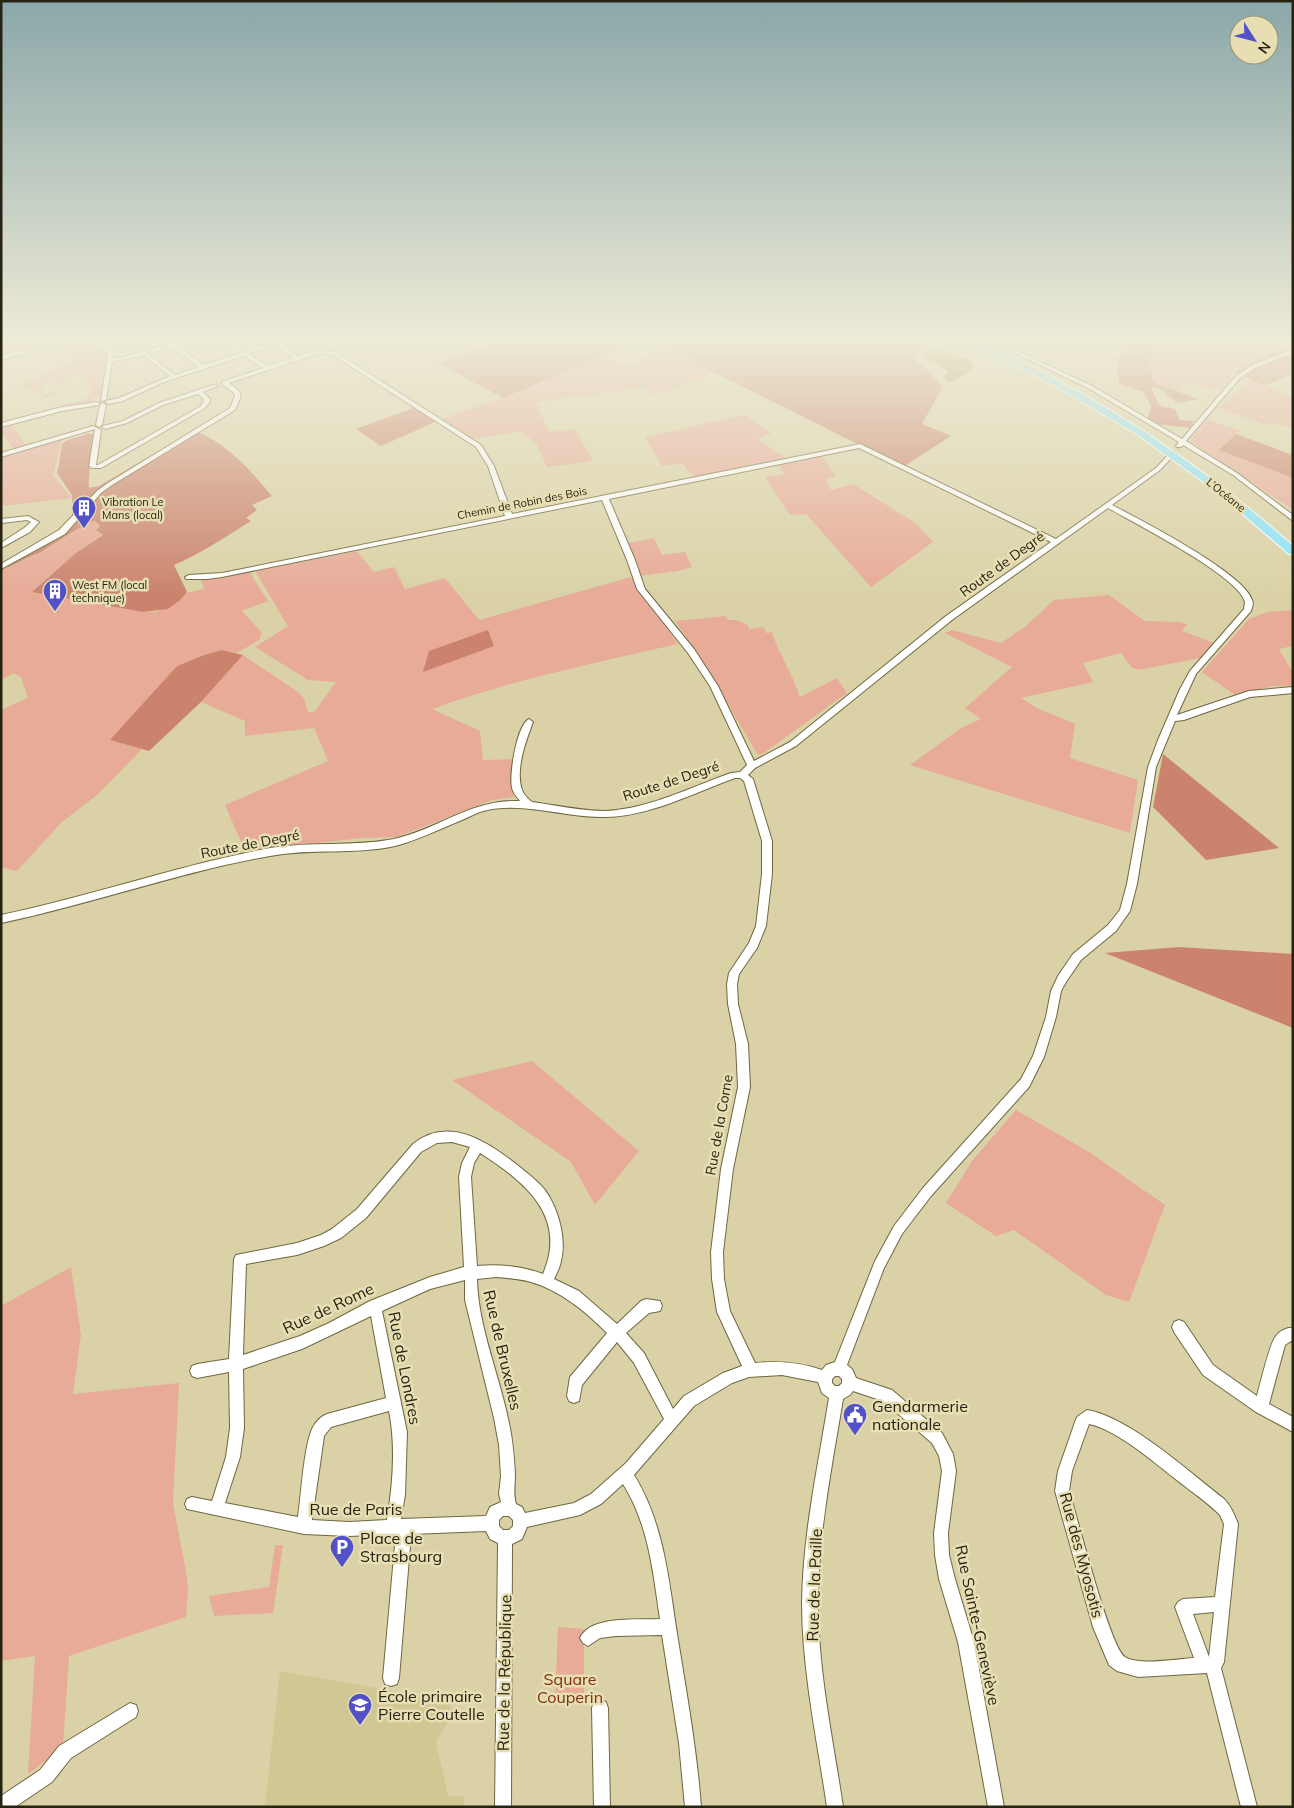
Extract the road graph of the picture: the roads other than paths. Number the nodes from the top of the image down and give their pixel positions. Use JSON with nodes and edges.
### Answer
{"nodes":[{"id":1,"x":104,"y":426,"type":"edge"},
{"id":2,"x":170,"y":426,"type":"edge"},
{"id":3,"x":205,"y":426,"type":"edge"},
{"id":4,"x":448,"y":426,"type":"edge"},
{"id":5,"x":1130,"y":426,"type":"edge"},
{"id":6,"x":1138,"y":426,"type":"edge"},
{"id":7,"x":1154,"y":426,"type":"edge"},
{"id":8,"x":1197,"y":426,"type":"edge"},
{"id":9,"x":99,"y":427,"type":"junction"},
{"id":10,"x":1181,"y":445,"type":"junction"},
{"id":11,"x":1,"y":455,"type":"edge"},
{"id":12,"x":1170,"y":456,"type":"tunnel mouth"},
{"id":13,"x":606,"y":498,"type":"junction"},
{"id":14,"x":1107,"y":505,"type":"junction"},
{"id":15,"x":509,"y":517,"type":"junction"},
{"id":16,"x":1293,"y":519,"type":"edge"},
{"id":17,"x":1,"y":521,"type":"edge"},
{"id":18,"x":1057,"y":542,"type":"junction"},
{"id":19,"x":1293,"y":544,"type":"edge"},
{"id":20,"x":1,"y":546,"type":"edge"},
{"id":21,"x":1293,"y":552,"type":"edge"},
{"id":22,"x":1,"y":567,"type":"edge"},
{"id":23,"x":189,"y":577,"type":"dead end"},
{"id":24,"x":1293,"y":690,"type":"edge"},
{"id":25,"x":1171,"y":718,"type":"junction"},
{"id":26,"x":529,"y":722,"type":"dead end"},
{"id":27,"x":752,"y":766,"type":"junction"},
{"id":28,"x":742,"y":775,"type":"junction"},
{"id":29,"x":529,"y":805,"type":"junction"},
{"id":30,"x":1,"y":920,"type":"edge"},
{"id":31,"x":480,"y":1145,"type":"junction"},
{"id":32,"x":471,"y":1274,"type":"junction"},
{"id":33,"x":547,"y":1282,"type":"junction"},
{"id":34,"x":375,"y":1306,"type":"junction"},
{"id":35,"x":655,"y":1306,"type":"dead end"},
{"id":36,"x":1179,"y":1327,"type":"dead end"},
{"id":37,"x":615,"y":1334,"type":"junction"},
{"id":38,"x":1293,"y":1336,"type":"edge"},
{"id":39,"x":236,"y":1364,"type":"junction"},
{"id":40,"x":749,"y":1370,"type":"junction"},
{"id":41,"x":839,"y":1370,"type":"junction"},
{"id":42,"x":197,"y":1371,"type":"dead end"},
{"id":43,"x":825,"y":1378,"type":"junction"},
{"id":44,"x":843,"y":1389,"type":"junction"},
{"id":45,"x":574,"y":1396,"type":"dead end"},
{"id":46,"x":395,"y":1402,"type":"junction"},
{"id":47,"x":1261,"y":1407,"type":"junction"},
{"id":48,"x":672,"y":1419,"type":"junction"},
{"id":49,"x":1293,"y":1425,"type":"edge"},
{"id":50,"x":625,"y":1474,"type":"junction"},
{"id":51,"x":192,"y":1504,"type":"dead end"},
{"id":52,"x":509,"y":1507,"type":"junction"},
{"id":53,"x":216,"y":1508,"type":"junction"},
{"id":54,"x":520,"y":1521,"type":"junction"},
{"id":55,"x":492,"y":1525,"type":"junction"},
{"id":56,"x":399,"y":1526,"type":"junction"},
{"id":57,"x":304,"y":1527,"type":"junction"},
{"id":58,"x":505,"y":1539,"type":"junction"},
{"id":59,"x":1222,"y":1604,"type":"junction"},
{"id":60,"x":668,"y":1627,"type":"junction"},
{"id":61,"x":588,"y":1638,"type":"dead end"},
{"id":62,"x":1208,"y":1666,"type":"junction"},
{"id":63,"x":391,"y":1678,"type":"dead end"},
{"id":64,"x":600,"y":1708,"type":"dead end"},
{"id":65,"x":130,"y":1711,"type":"dead end"},
{"id":66,"x":1,"y":1806,"type":"edge"},
{"id":67,"x":503,"y":1807,"type":"edge"},
{"id":68,"x":602,"y":1807,"type":"edge"},
{"id":69,"x":694,"y":1807,"type":"edge"},
{"id":70,"x":834,"y":1807,"type":"edge"},
{"id":71,"x":996,"y":1807,"type":"edge"},
{"id":72,"x":1249,"y":1807,"type":"edge"}],
"edges":[{"from":1,"to":9,"type":"street"},
{"from":2,"to":9,"type":"street"},
{"from":3,"to":22,"type":"street"},
{"from":4,"to":15,"type":"street"},
{"from":5,"to":21,"type":"highway","name":"L’Océane"},
{"from":6,"to":19,"type":"highway","name":"L’Océane"},
{"from":7,"to":10,"type":"street"},
{"from":8,"to":10,"type":"street"},
{"from":9,"to":11,"type":"street"},
{"from":10,"to":16,"type":"street"},
{"from":12,"to":14,"type":"street","name":"Route de Degré"},
{"from":13,"to":15,"type":"street","name":"Chemin de Robin des Bois"},
{"from":13,"to":18,"type":"street","name":"Chemin de Robin des Bois"},
{"from":13,"to":27,"type":"street"},
{"from":14,"to":18,"type":"street","name":"Route de Degré"},
{"from":14,"to":25,"type":"street"},
{"from":15,"to":23,"type":"street","name":"Chemin de Robin des Bois"},
{"from":17,"to":20,"type":"street"},
{"from":18,"to":27,"type":"street","name":"Route de Degré"},
{"from":24,"to":25,"type":"street"},
{"from":25,"to":41,"type":"street"},
{"from":26,"to":29,"type":"street"},
{"from":27,"to":28,"type":"street","name":"Route de Degré"},
{"from":28,"to":29,"type":"street","name":"Route de Degré"},
{"from":28,"to":40,"type":"street","name":"Rue de la Corne"},
{"from":29,"to":30,"type":"street","name":"Route de Degré"},
{"from":31,"to":32,"type":"street","name":"Rue de Bruxelles"},
{"from":31,"to":33,"type":"street"},
{"from":31,"to":39,"type":"street"},
{"from":32,"to":33,"type":"street","name":"Rue de Rome"},
{"from":32,"to":34,"type":"street","name":"Rue de Rome"},
{"from":32,"to":52,"type":"street","name":"Rue de Bruxelles"},
{"from":33,"to":37,"type":"street","name":"Rue de Rome"},
{"from":34,"to":39,"type":"street","name":"Rue de Rome"},
{"from":34,"to":46,"type":"street","name":"Rue de Londres"},
{"from":35,"to":37,"type":"street"},
{"from":36,"to":47,"type":"street"},
{"from":37,"to":45,"type":"street"},
{"from":37,"to":48,"type":"street","name":"Rue de Rome"},
{"from":38,"to":47,"type":"street"},
{"from":39,"to":42,"type":"street","name":"Rue de Rome"},
{"from":39,"to":53,"type":"street"},
{"from":40,"to":43,"type":"street"},
{"from":40,"to":48,"type":"street"},
{"from":41,"to":43,"type":"street"},
{"from":41,"to":44,"type":"street"},
{"from":43,"to":44,"type":"street"},
{"from":44,"to":70,"type":"street","name":"Rue de la Paille"},
{"from":44,"to":71,"type":"street","name":"Rue Sainte-Geneviève"},
{"from":46,"to":56,"type":"street","name":"Rue de Londres"},
{"from":46,"to":57,"type":"street"},
{"from":47,"to":49,"type":"street"},
{"from":48,"to":50,"type":"street"},
{"from":50,"to":54,"type":"street"},
{"from":50,"to":60,"type":"street"},
{"from":51,"to":53,"type":"street","name":"Rue de Paris"},
{"from":52,"to":54,"type":"street"},
{"from":52,"to":55,"type":"street"},
{"from":53,"to":57,"type":"street","name":"Rue de Paris"},
{"from":54,"to":58,"type":"street"},
{"from":55,"to":56,"type":"street","name":"Rue de Paris"},
{"from":55,"to":58,"type":"street"},
{"from":56,"to":57,"type":"street","name":"Rue de Paris"},
{"from":56,"to":63,"type":"street"},
{"from":58,"to":67,"type":"street","name":"Rue de la République"},
{"from":59,"to":62,"type":"street","name":"Rue des Myosotis"},
{"from":59,"to":62,"type":"street","name":"Rue des Myosotis"},
{"from":59,"to":62,"type":"street","name":"Rue des Myosotis"},
{"from":60,"to":61,"type":"street"},
{"from":60,"to":69,"type":"street"},
{"from":62,"to":72,"type":"street","name":"Rue des Myosotis"},
{"from":64,"to":68,"type":"street"},
{"from":65,"to":66,"type":"street"}]}
